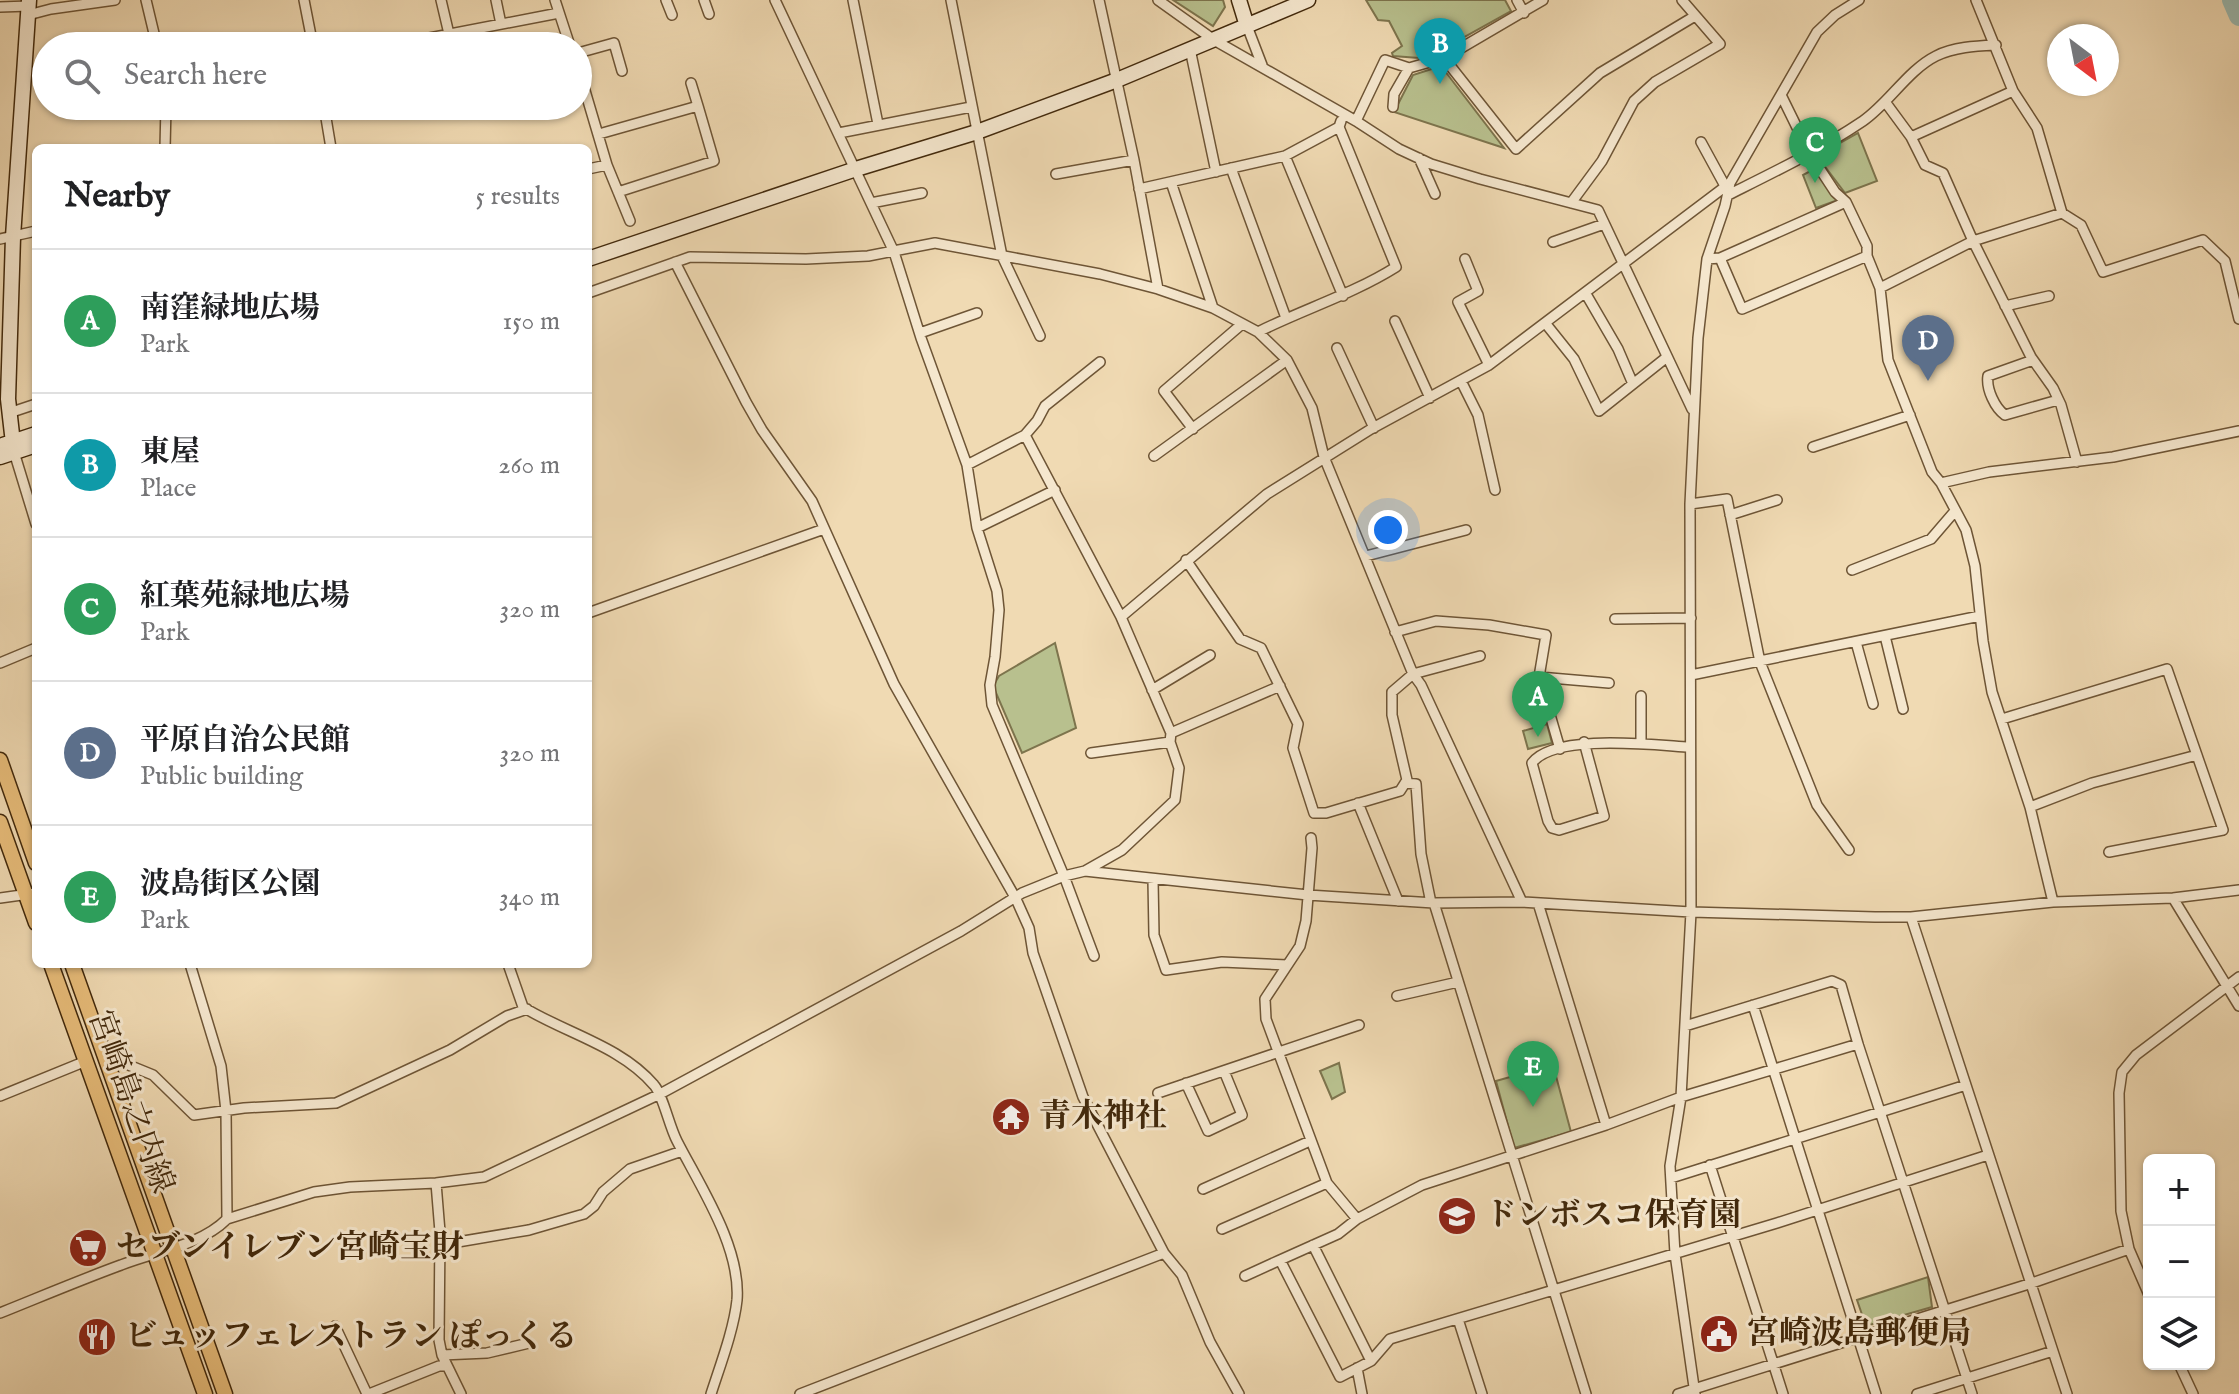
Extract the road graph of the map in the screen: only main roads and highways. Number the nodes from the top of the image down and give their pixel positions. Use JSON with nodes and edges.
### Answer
{"nodes":[{"id":1,"x":0,"y":760,"type":"edge"},
{"id":2,"x":0,"y":822,"type":"edge"},
{"id":3,"x":31,"y":830,"type":"edge"},
{"id":4,"x":31,"y":895,"type":"edge"},
{"id":5,"x":52,"y":968,"type":"edge"},
{"id":6,"x":73,"y":968,"type":"edge"},
{"id":7,"x":205,"y":1394,"type":"edge"},
{"id":8,"x":225,"y":1394,"type":"edge"}],
"edges":[{"from":1,"to":3,"type":"main road"},
{"from":2,"to":4,"type":"main road"},
{"from":5,"to":7,"type":"main road","name":"宮崎島之内線"},
{"from":6,"to":8,"type":"main road","name":"宮崎島之内線"}]}
